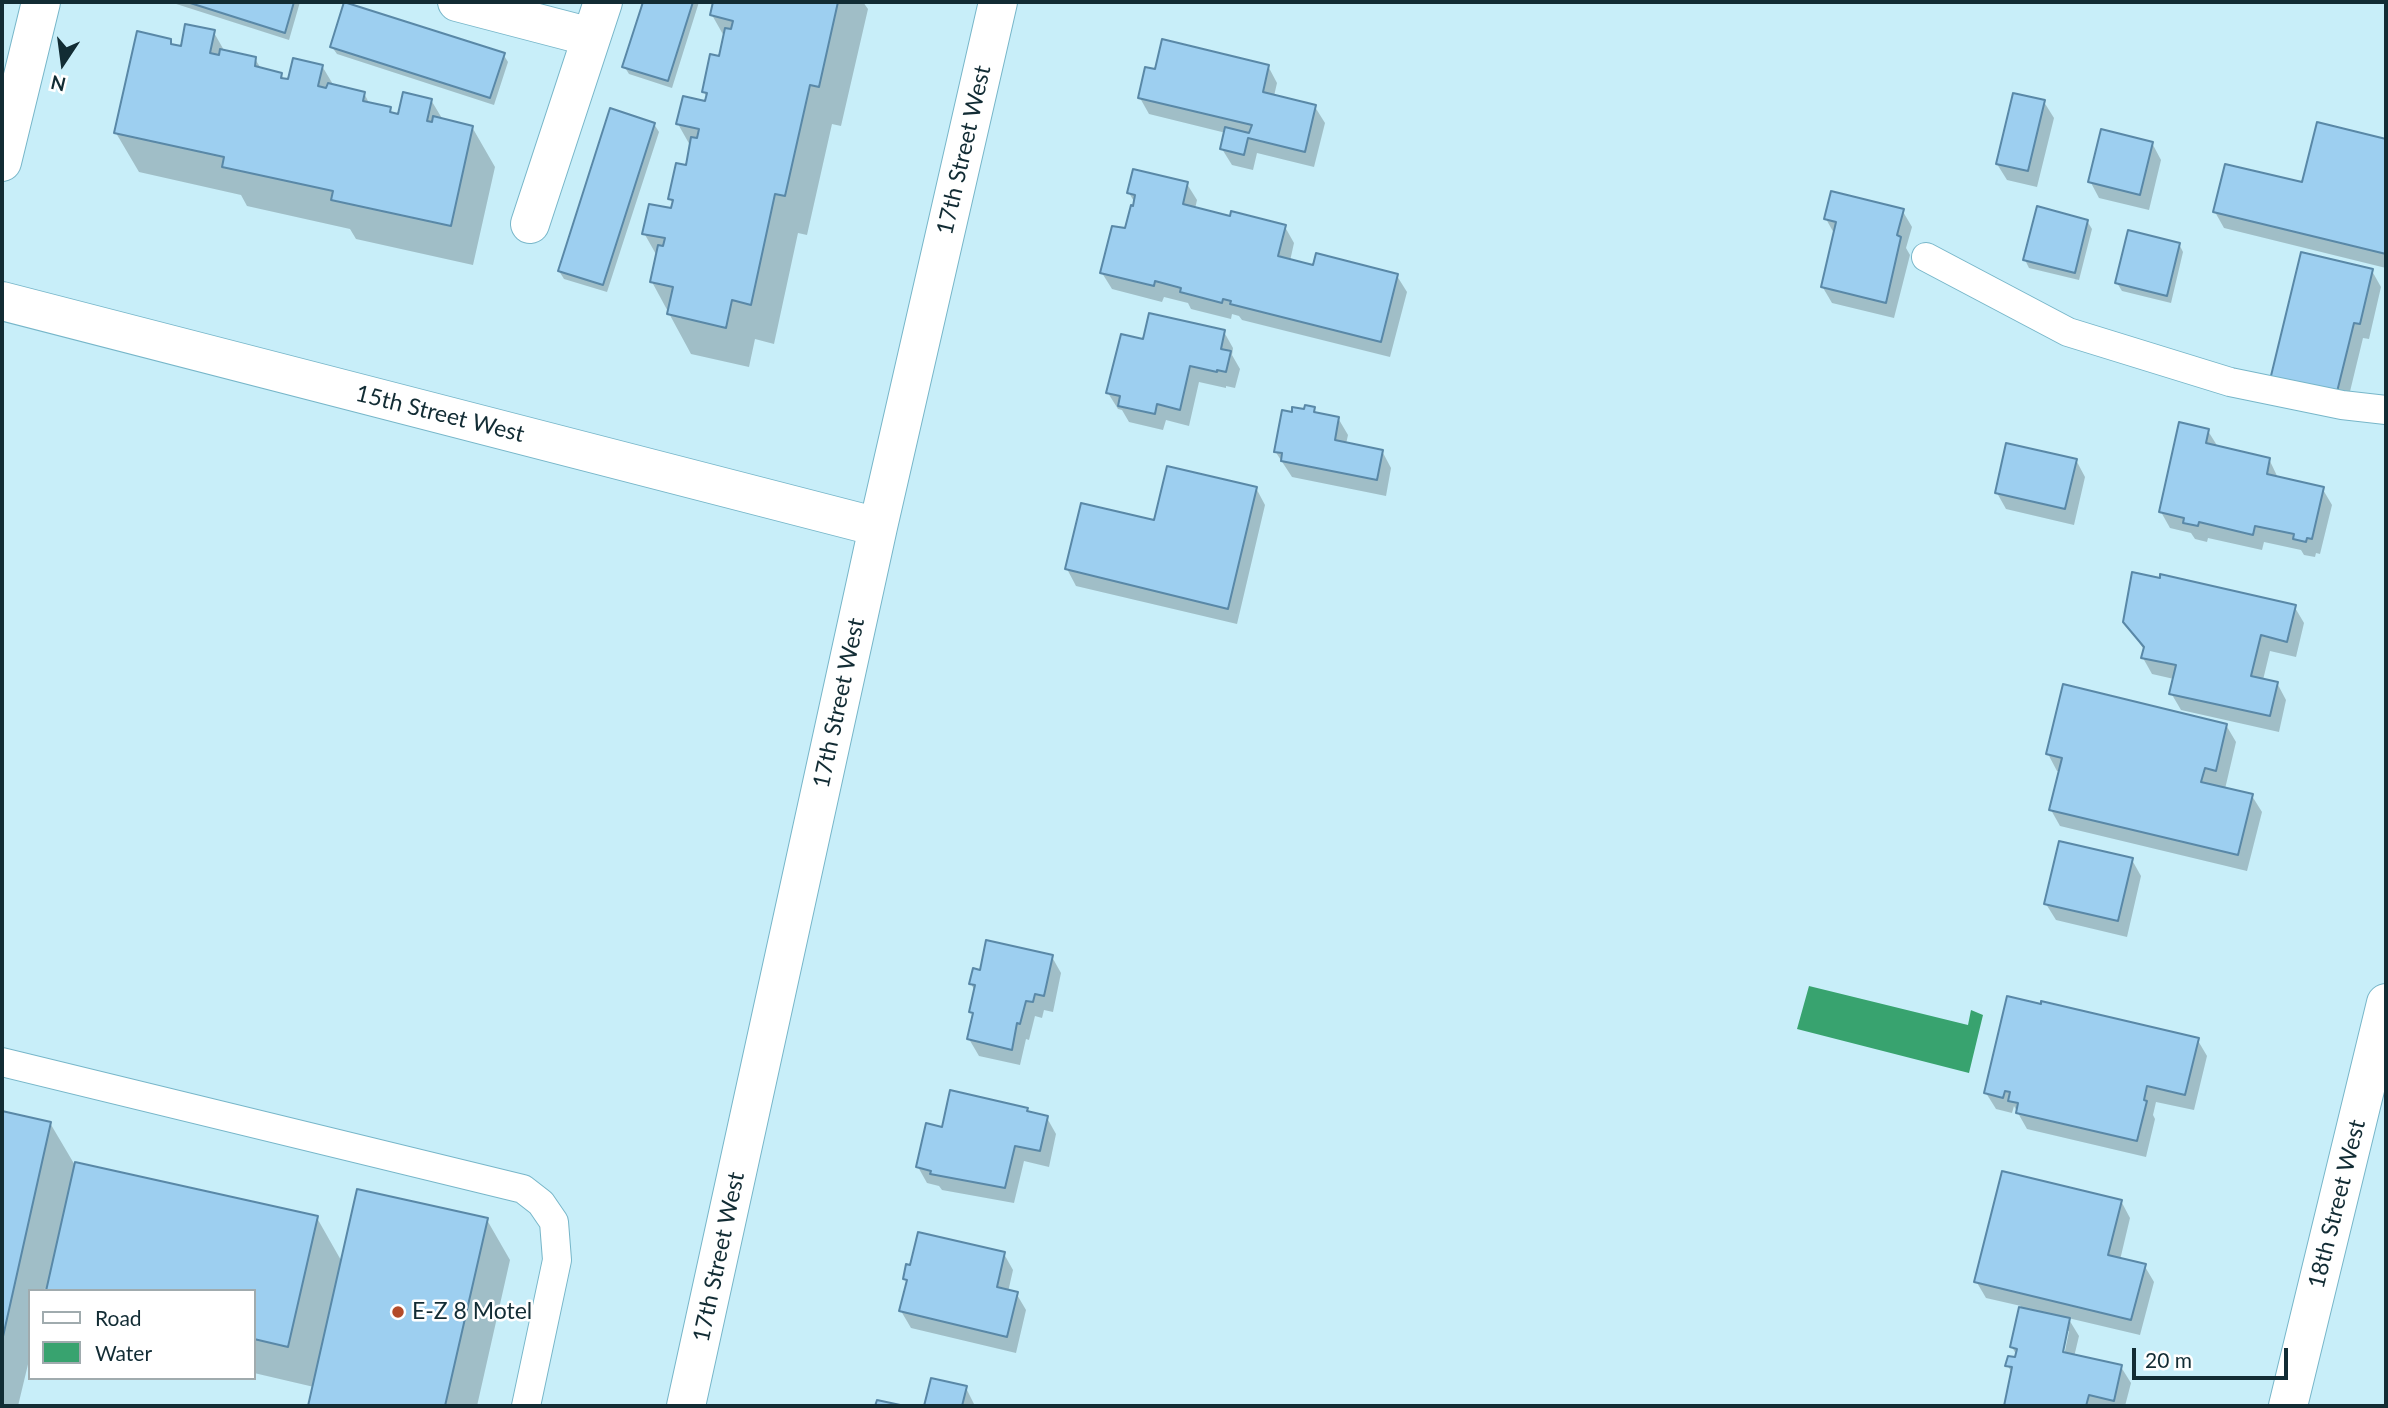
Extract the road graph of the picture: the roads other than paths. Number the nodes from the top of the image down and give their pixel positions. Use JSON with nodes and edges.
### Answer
{"nodes":[{"id":1,"x":41,"y":2,"type":"edge"},
{"id":2,"x":457,"y":2,"type":"edge"},
{"id":3,"x":603,"y":2,"type":"edge"},
{"id":4,"x":998,"y":2,"type":"edge"},
{"id":5,"x":591,"y":37,"type":"junction"},
{"id":6,"x":2,"y":162,"type":"edge"},
{"id":7,"x":530,"y":224,"type":"dead end"},
{"id":8,"x":1926,"y":257,"type":"dead end"},
{"id":9,"x":2,"y":301,"type":"edge"},
{"id":10,"x":2386,"y":410,"type":"edge"},
{"id":11,"x":878,"y":527,"type":"junction"},
{"id":12,"x":2386,"y":1003,"type":"edge"},
{"id":13,"x":2,"y":1062,"type":"edge"},
{"id":14,"x":526,"y":1406,"type":"edge"},
{"id":15,"x":686,"y":1406,"type":"edge"},
{"id":16,"x":2288,"y":1406,"type":"edge"}],
"edges":[{"from":1,"to":6,"type":"street"},
{"from":2,"to":5,"type":"street"},
{"from":3,"to":5,"type":"street"},
{"from":4,"to":11,"type":"street","name":"17th Street West"},
{"from":5,"to":7,"type":"street"},
{"from":8,"to":10,"type":"lane"},
{"from":9,"to":11,"type":"street","name":"15th Street West"},
{"from":11,"to":15,"type":"street","name":"17th Street West"},
{"from":12,"to":16,"type":"street","name":"18th Street West"},
{"from":13,"to":14,"type":"lane"}]}
